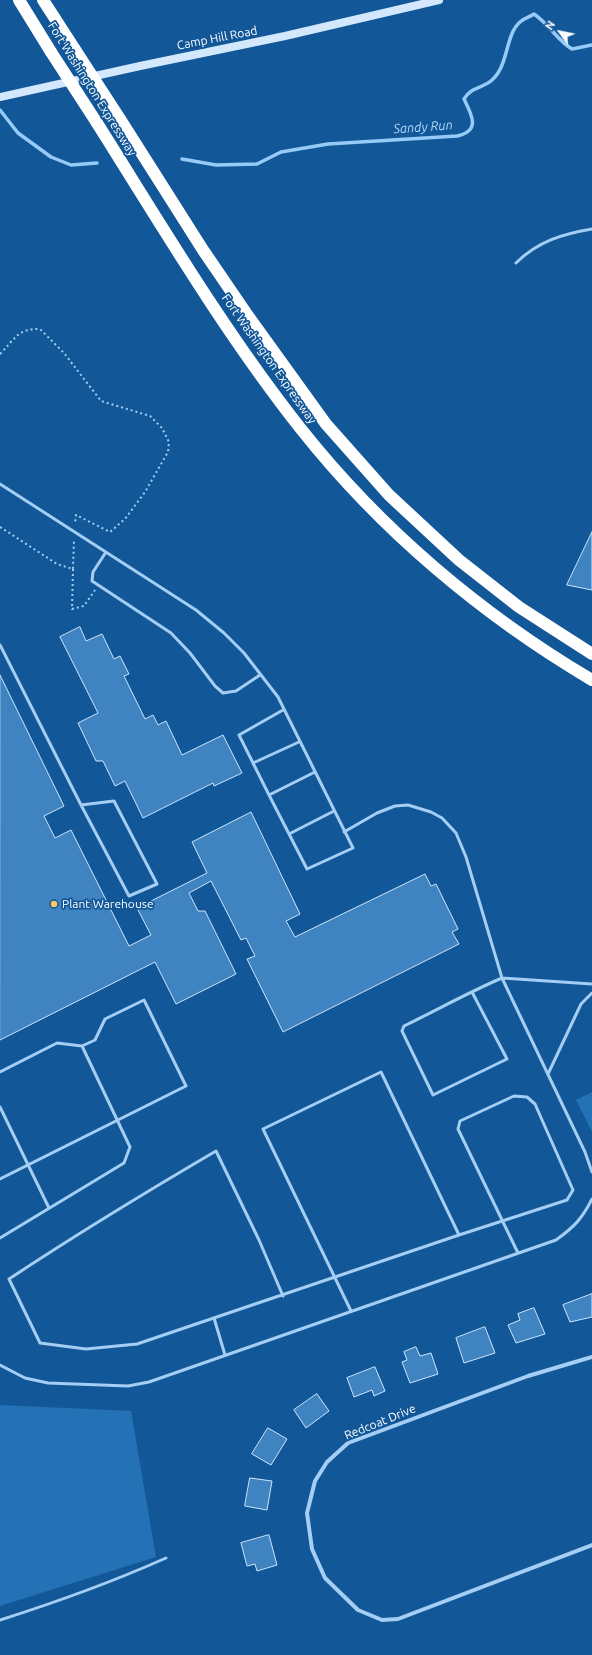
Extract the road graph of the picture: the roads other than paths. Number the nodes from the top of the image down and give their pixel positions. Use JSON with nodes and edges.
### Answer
{"nodes":[{"id":1,"x":19,"y":0,"type":"edge"},
{"id":2,"x":43,"y":0,"type":"edge"},
{"id":3,"x":439,"y":0,"type":"edge"},
{"id":4,"x":2,"y":96,"type":"edge"},
{"id":5,"x":592,"y":229,"type":"edge"},
{"id":6,"x":516,"y":263,"type":"dead end"},
{"id":7,"x":0,"y":484,"type":"edge"},
{"id":8,"x":106,"y":552,"type":"junction"},
{"id":9,"x":0,"y":645,"type":"edge"},
{"id":10,"x":592,"y":654,"type":"edge"},
{"id":11,"x":260,"y":675,"type":"junction"},
{"id":12,"x":592,"y":680,"type":"edge"},
{"id":13,"x":284,"y":710,"type":"junction"},
{"id":14,"x":300,"y":742,"type":"junction"},
{"id":15,"x":253,"y":764,"type":"junction"},
{"id":16,"x":315,"y":772,"type":"junction"},
{"id":17,"x":269,"y":795,"type":"junction"},
{"id":18,"x":81,"y":805,"type":"junction"},
{"id":19,"x":334,"y":811,"type":"junction"},
{"id":20,"x":344,"y":832,"type":"junction"},
{"id":21,"x":289,"y":834,"type":"junction"},
{"id":22,"x":502,"y":978,"type":"junction"},
{"id":23,"x":592,"y":984,"type":"edge"},
{"id":24,"x":472,"y":992,"type":"junction"},
{"id":25,"x":592,"y":993,"type":"edge"},
{"id":26,"x":82,"y":1046,"type":"junction"},
{"id":27,"x":0,"y":1072,"type":"edge"},
{"id":28,"x":548,"y":1074,"type":"junction"},
{"id":29,"x":0,"y":1107,"type":"edge"},
{"id":30,"x":117,"y":1120,"type":"junction"},
{"id":31,"x":28,"y":1165,"type":"junction"},
{"id":32,"x":592,"y":1172,"type":"edge"},
{"id":33,"x":0,"y":1179,"type":"edge"},
{"id":34,"x":592,"y":1199,"type":"edge"},
{"id":35,"x":49,"y":1208,"type":"junction"},
{"id":36,"x":503,"y":1221,"type":"junction"},
{"id":37,"x":459,"y":1235,"type":"junction"},
{"id":38,"x":0,"y":1238,"type":"edge"},
{"id":39,"x":518,"y":1253,"type":"junction"},
{"id":40,"x":335,"y":1278,"type":"junction"},
{"id":41,"x":282,"y":1296,"type":"junction"},
{"id":42,"x":351,"y":1312,"type":"junction"},
{"id":43,"x":214,"y":1318,"type":"junction"},
{"id":44,"x":225,"y":1355,"type":"junction"},
{"id":45,"x":592,"y":1357,"type":"edge"},
{"id":46,"x":0,"y":1365,"type":"edge"},
{"id":47,"x":592,"y":1545,"type":"edge"},
{"id":48,"x":166,"y":1558,"type":"dead end"},
{"id":49,"x":0,"y":1620,"type":"edge"}],
"edges":[{"from":1,"to":12,"type":"highway","name":"Fort Washington Expressway","bridge":true},
{"from":2,"to":10,"type":"highway","name":"Fort Washington Expressway","bridge":true},
{"from":3,"to":4,"type":"street","name":"Camp Hill Road"},
{"from":5,"to":6,"type":"lane"},
{"from":7,"to":8,"type":"lane"},
{"from":8,"to":11,"type":"lane"},
{"from":8,"to":11,"type":"lane"},
{"from":9,"to":18,"type":"lane"},
{"from":11,"to":13,"type":"lane"},
{"from":13,"to":14,"type":"lane"},
{"from":13,"to":15,"type":"lane"},
{"from":14,"to":15,"type":"lane"},
{"from":14,"to":16,"type":"lane"},
{"from":15,"to":17,"type":"lane"},
{"from":16,"to":17,"type":"lane"},
{"from":16,"to":19,"type":"lane"},
{"from":17,"to":21,"type":"lane"},
{"from":18,"to":18,"type":"lane"},
{"from":19,"to":20,"type":"lane"},
{"from":19,"to":21,"type":"lane"},
{"from":20,"to":21,"type":"lane"},
{"from":20,"to":22,"type":"lane"},
{"from":22,"to":23,"type":"lane"},
{"from":22,"to":24,"type":"lane"},
{"from":22,"to":28,"type":"lane"},
{"from":24,"to":24,"type":"lane"},
{"from":25,"to":28,"type":"lane"},
{"from":26,"to":27,"type":"lane"},
{"from":26,"to":30,"type":"lane"},
{"from":26,"to":30,"type":"lane"},
{"from":28,"to":32,"type":"lane"},
{"from":29,"to":31,"type":"lane"},
{"from":30,"to":31,"type":"lane"},
{"from":30,"to":35,"type":"lane"},
{"from":31,"to":33,"type":"lane"},
{"from":31,"to":35,"type":"lane"},
{"from":34,"to":39,"type":"lane"},
{"from":35,"to":38,"type":"lane"},
{"from":36,"to":36,"type":"lane"},
{"from":36,"to":37,"type":"lane"},
{"from":36,"to":39,"type":"lane"},
{"from":37,"to":40,"type":"lane"},
{"from":37,"to":40,"type":"lane"},
{"from":39,"to":42,"type":"lane"},
{"from":40,"to":41,"type":"lane"},
{"from":40,"to":42,"type":"lane"},
{"from":41,"to":43,"type":"lane"},
{"from":41,"to":43,"type":"lane"},
{"from":42,"to":44,"type":"lane"},
{"from":43,"to":44,"type":"lane"},
{"from":44,"to":46,"type":"lane"},
{"from":45,"to":47,"type":"street","name":"Redcoat Drive"},
{"from":48,"to":49,"type":"lane"}]}
